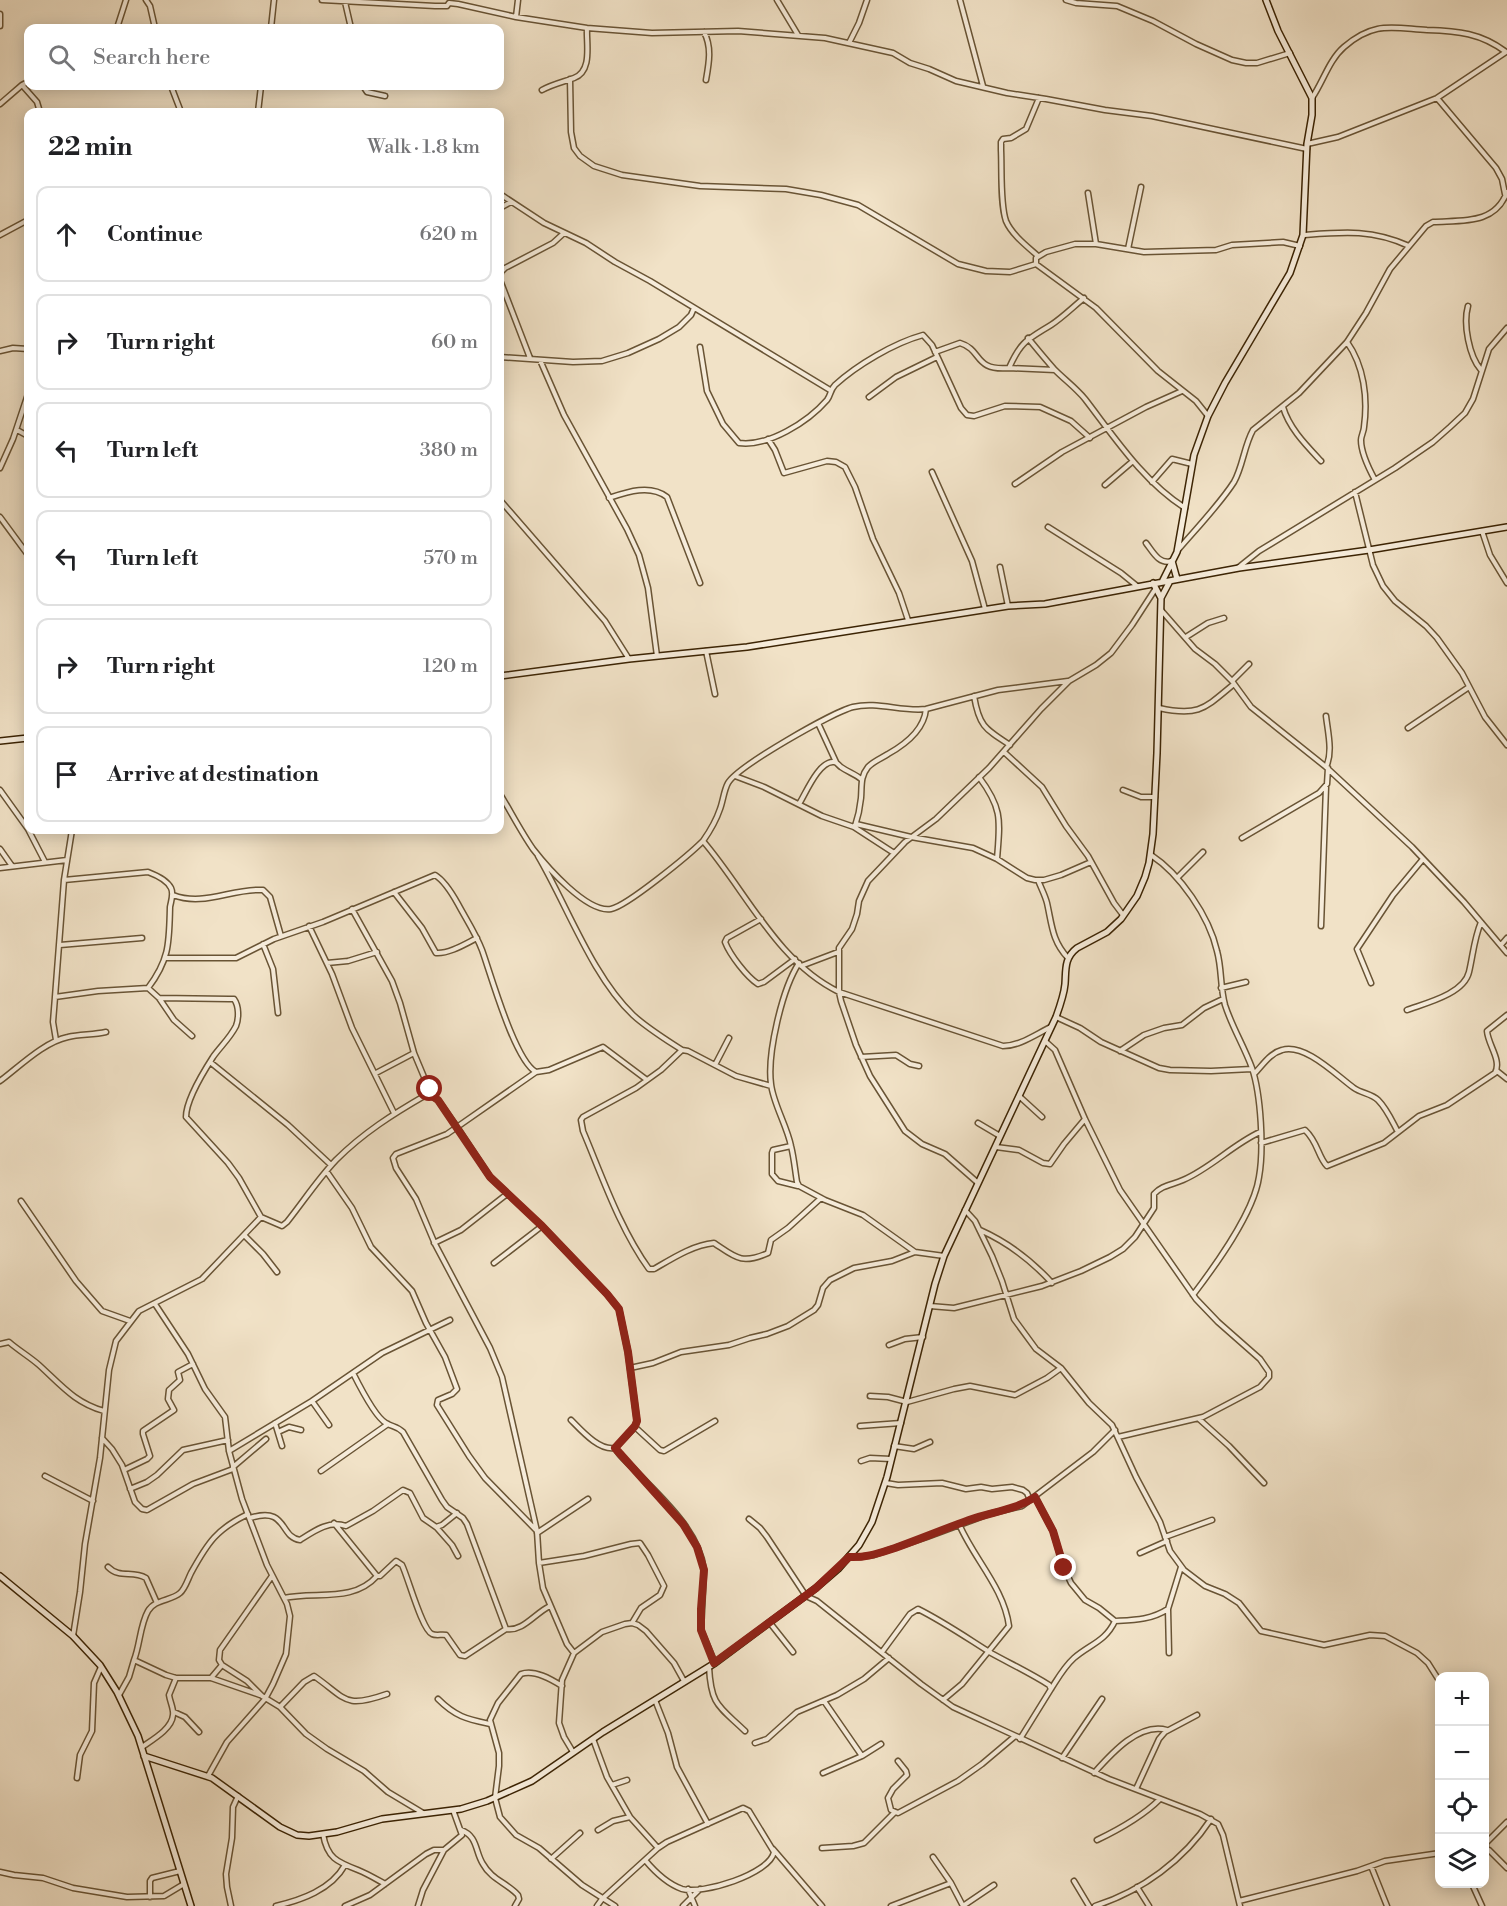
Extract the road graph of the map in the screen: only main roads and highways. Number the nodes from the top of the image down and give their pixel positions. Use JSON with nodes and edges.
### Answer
{"nodes":[{"id":1,"x":1266,"y":0,"type":"edge"},
{"id":2,"x":1507,"y":527,"type":"edge"},
{"id":3,"x":1172,"y":561,"type":"junction"},
{"id":4,"x":1177,"y":579,"type":"junction"},
{"id":5,"x":1170,"y":581,"type":"junction"},
{"id":6,"x":1162,"y":582,"type":"junction"},
{"id":7,"x":1154,"y":586,"type":"junction"},
{"id":8,"x":1161,"y":598,"type":"junction"},
{"id":9,"x":504,"y":675,"type":"edge"},
{"id":10,"x":24,"y":738,"type":"edge"},
{"id":11,"x":0,"y":741,"type":"edge"},
{"id":12,"x":0,"y":1576,"type":"edge"},
{"id":13,"x":144,"y":1756,"type":"junction"},
{"id":14,"x":163,"y":1761,"type":"junction"},
{"id":15,"x":147,"y":1767,"type":"junction"},
{"id":16,"x":191,"y":1906,"type":"edge"}],
"edges":[{"from":1,"to":3,"type":"main road"},
{"from":2,"to":4,"type":"main road"},
{"from":3,"to":4,"type":"main road"},
{"from":3,"to":6,"type":"main road"},
{"from":4,"to":5,"type":"main road"},
{"from":5,"to":6,"type":"main road"},
{"from":5,"to":8,"type":"main road"},
{"from":6,"to":7,"type":"main road"},
{"from":7,"to":8,"type":"main road"},
{"from":7,"to":9,"type":"main road"},
{"from":8,"to":14,"type":"main road"},
{"from":10,"to":11,"type":"main road"},
{"from":12,"to":13,"type":"main road"},
{"from":13,"to":14,"type":"main road"},
{"from":13,"to":15,"type":"main road"},
{"from":14,"to":15,"type":"main road"},
{"from":15,"to":16,"type":"main road"}]}
